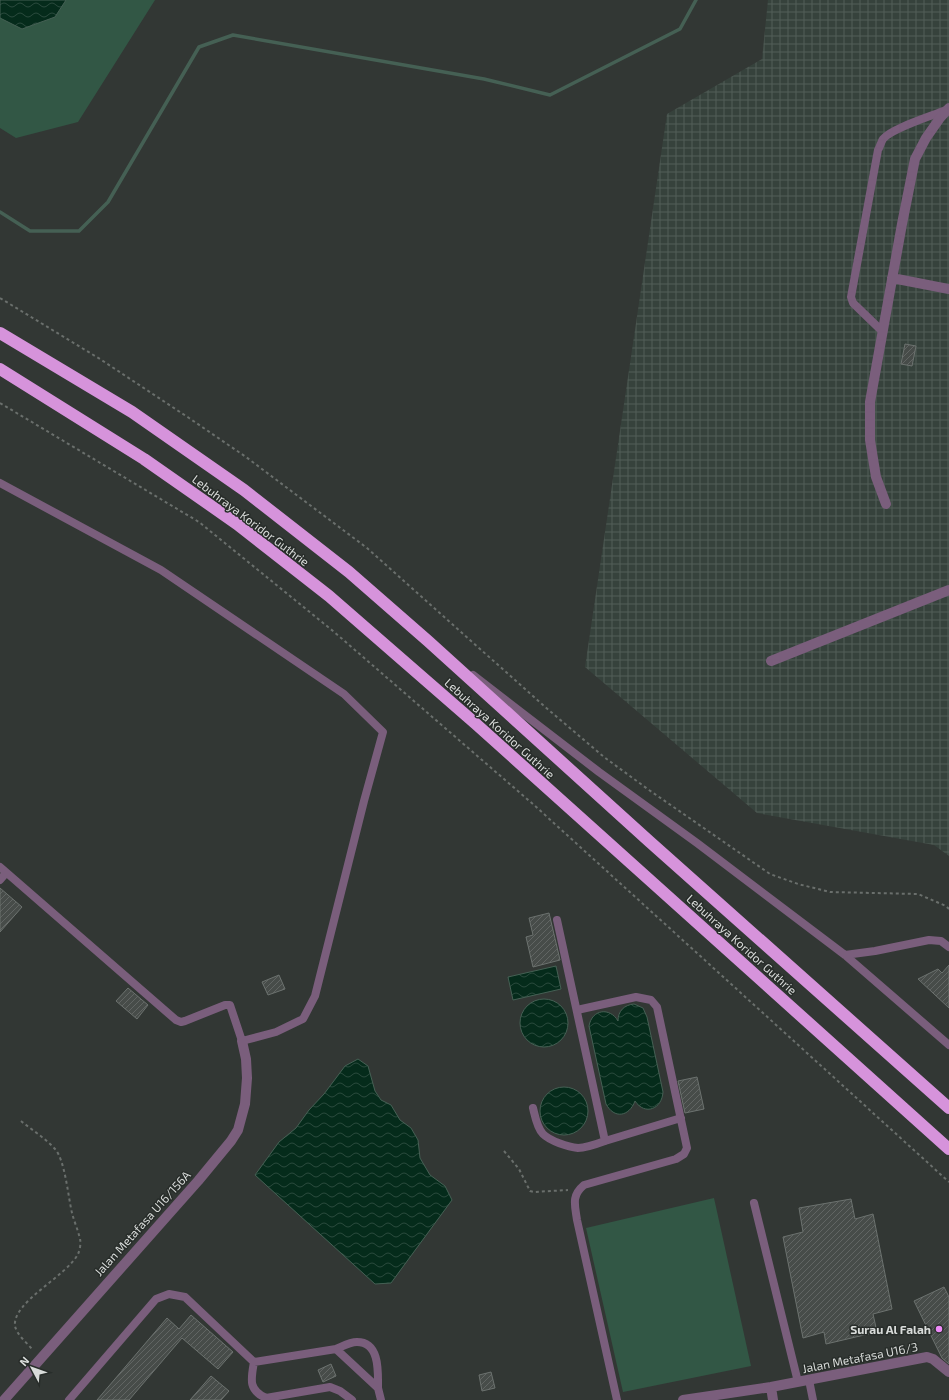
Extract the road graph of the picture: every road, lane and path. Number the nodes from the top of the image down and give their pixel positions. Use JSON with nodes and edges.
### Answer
{"nodes":[{"id":1,"x":948,"y":109,"type":"edge"},
{"id":2,"x":892,"y":278,"type":"junction"},
{"id":3,"x":949,"y":289,"type":"edge"},
{"id":4,"x":0,"y":298,"type":"edge"},
{"id":5,"x":883,"y":332,"type":"junction"},
{"id":6,"x":0,"y":333,"type":"edge"},
{"id":7,"x":0,"y":370,"type":"edge"},
{"id":8,"x":0,"y":403,"type":"edge"},
{"id":9,"x":0,"y":483,"type":"edge"},
{"id":10,"x":886,"y":504,"type":"dead end"},
{"id":11,"x":949,"y":590,"type":"edge"},
{"id":12,"x":428,"y":641,"type":"junction"},
{"id":13,"x":771,"y":661,"type":"dead end"},
{"id":14,"x":3,"y":870,"type":"edge"},
{"id":15,"x":0,"y":880,"type":"edge"},
{"id":16,"x":949,"y":909,"type":"edge"},
{"id":17,"x":557,"y":920,"type":"dead end"},
{"id":18,"x":949,"y":946,"type":"edge"},
{"id":19,"x":845,"y":955,"type":"junction"},
{"id":20,"x":577,"y":1010,"type":"junction"},
{"id":21,"x":242,"y":1041,"type":"junction"},
{"id":22,"x":949,"y":1045,"type":"edge"},
{"id":23,"x":533,"y":1108,"type":"dead end"},
{"id":24,"x":949,"y":1108,"type":"edge"},
{"id":25,"x":681,"y":1118,"type":"junction"},
{"id":26,"x":21,"y":1121,"type":"dead end"},
{"id":27,"x":605,"y":1141,"type":"junction"},
{"id":28,"x":949,"y":1149,"type":"edge"},
{"id":29,"x":504,"y":1151,"type":"dead end"},
{"id":30,"x":949,"y":1182,"type":"edge"},
{"id":31,"x":577,"y":1190,"type":"junction"},
{"id":32,"x":754,"y":1203,"type":"dead end"},
{"id":33,"x":336,"y":1349,"type":"junction"},
{"id":34,"x":40,"y":1358,"type":"junction"},
{"id":35,"x":254,"y":1362,"type":"junction"},
{"id":36,"x":949,"y":1372,"type":"edge"},
{"id":37,"x":809,"y":1380,"type":"junction"},
{"id":38,"x":798,"y":1382,"type":"junction"},
{"id":39,"x":771,"y":1387,"type":"junction"},
{"id":40,"x":378,"y":1388,"type":"junction"},
{"id":41,"x":4,"y":1400,"type":"edge"},
{"id":42,"x":69,"y":1400,"type":"edge"},
{"id":43,"x":352,"y":1400,"type":"edge"},
{"id":44,"x":381,"y":1400,"type":"edge"},
{"id":45,"x":617,"y":1400,"type":"edge"},
{"id":46,"x":683,"y":1400,"type":"edge"},
{"id":47,"x":773,"y":1400,"type":"edge"},
{"id":48,"x":813,"y":1400,"type":"edge"}],
"edges":[{"from":1,"to":2,"type":"street"},
{"from":1,"to":5,"type":"lane"},
{"from":2,"to":3,"type":"street"},
{"from":2,"to":5,"type":"street"},
{"from":4,"to":16,"type":"path"},
{"from":5,"to":10,"type":"street"},
{"from":6,"to":12,"type":"highway","name":"Lebuhraya Koridor Guthrie"},
{"from":7,"to":28,"type":"highway","name":"Lebuhraya Koridor Guthrie"},
{"from":8,"to":30,"type":"path"},
{"from":9,"to":21,"type":"lane"},
{"from":11,"to":13,"type":"street"},
{"from":12,"to":19,"type":"lane"},
{"from":12,"to":24,"type":"highway","name":"Lebuhraya Koridor Guthrie"},
{"from":14,"to":15,"type":"lane"},
{"from":14,"to":21,"type":"lane"},
{"from":17,"to":20,"type":"lane"},
{"from":18,"to":19,"type":"lane"},
{"from":19,"to":22,"type":"lane"},
{"from":20,"to":25,"type":"lane"},
{"from":20,"to":27,"type":"lane"},
{"from":21,"to":34,"type":"street","name":"Jalan Metafasa U16/156A"},
{"from":23,"to":27,"type":"lane"},
{"from":25,"to":27,"type":"lane"},
{"from":25,"to":31,"type":"lane"},
{"from":26,"to":34,"type":"path"},
{"from":29,"to":31,"type":"path"},
{"from":31,"to":45,"type":"lane"},
{"from":32,"to":38,"type":"lane"},
{"from":33,"to":35,"type":"lane"},
{"from":33,"to":40,"type":"lane"},
{"from":33,"to":40,"type":"lane"},
{"from":34,"to":41,"type":"street","name":"Jalan Metafasa U16/156A"},
{"from":35,"to":42,"type":"lane"},
{"from":35,"to":43,"type":"lane"},
{"from":36,"to":37,"type":"street","name":"Jalan Metafasa U16/3"},
{"from":37,"to":38,"type":"street","name":"Jalan Metafasa U16/3"},
{"from":37,"to":48,"type":"lane"},
{"from":38,"to":39,"type":"street","name":"Jalan Metafasa U16/3"},
{"from":39,"to":46,"type":"street","name":"Jalan Metafasa U16/3"},
{"from":39,"to":47,"type":"street"},
{"from":40,"to":44,"type":"lane"}]}
